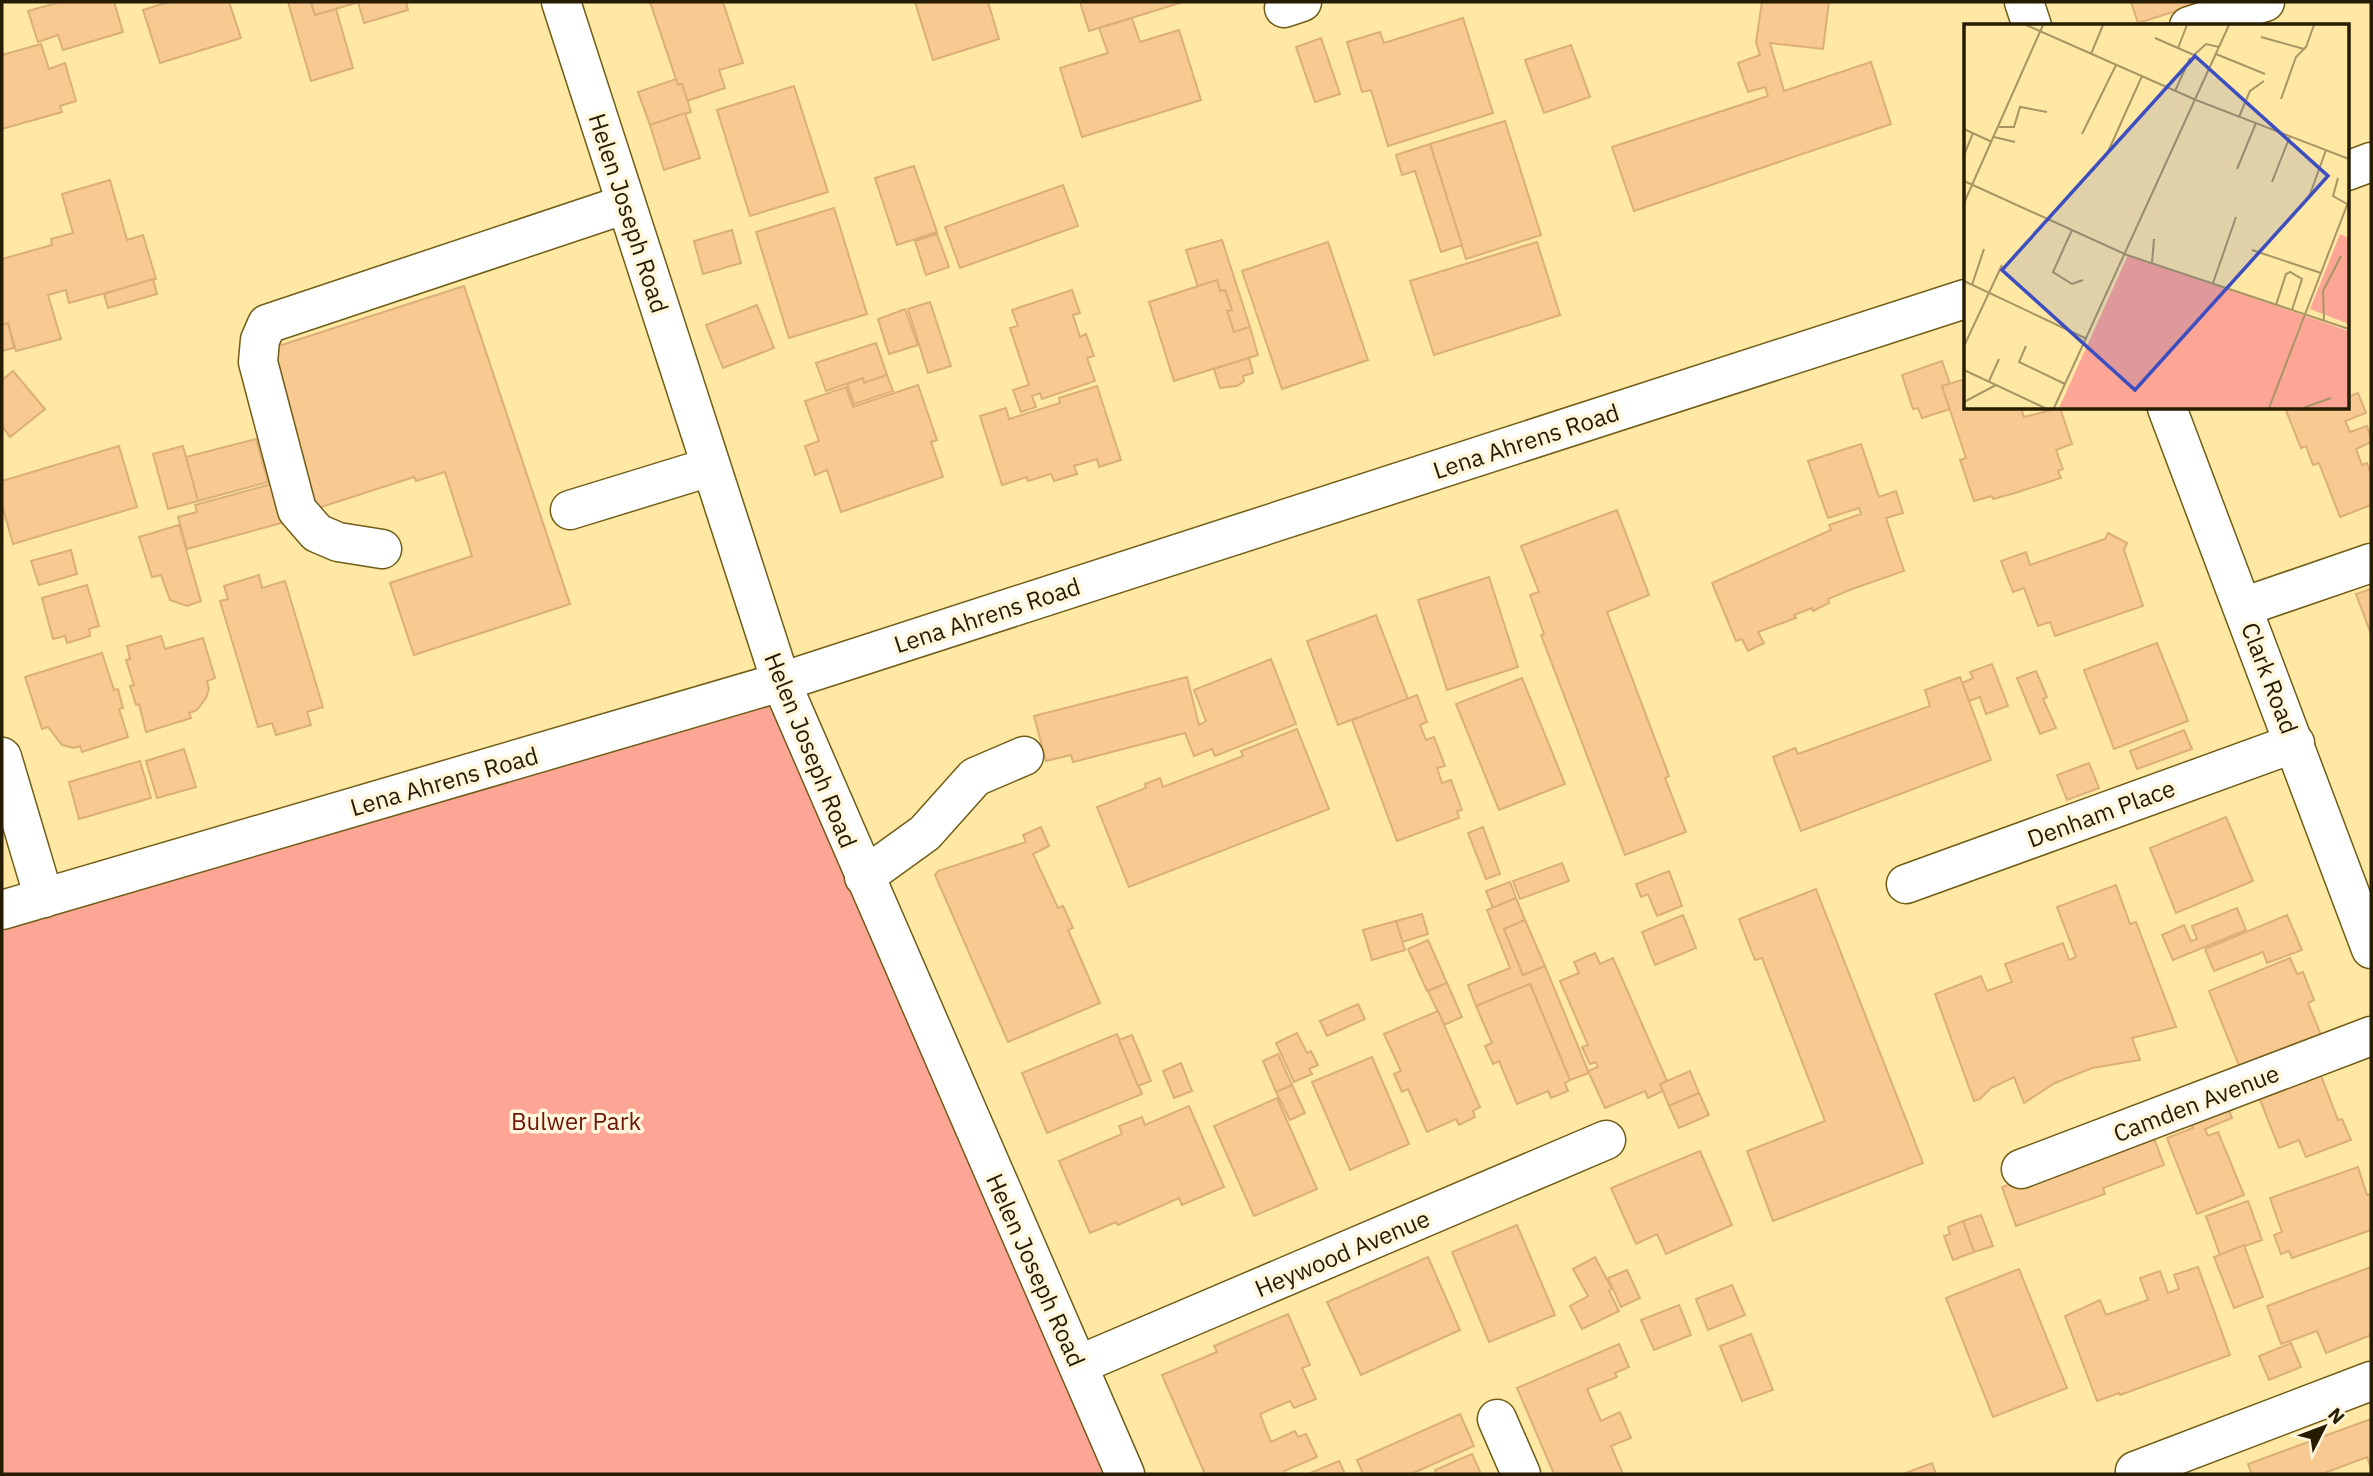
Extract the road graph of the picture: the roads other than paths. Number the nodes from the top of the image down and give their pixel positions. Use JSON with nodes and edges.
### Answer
{"nodes":[{"id":1,"x":561,"y":2,"type":"edge"},
{"id":2,"x":2024,"y":2,"type":"edge"},
{"id":3,"x":2265,"y":2,"type":"edge"},
{"id":4,"x":2031,"y":24,"type":"edge"},
{"id":5,"x":2195,"y":24,"type":"edge"},
{"id":6,"x":2371,"y":162,"type":"edge"},
{"id":7,"x":2348,"y":171,"type":"edge"},
{"id":8,"x":626,"y":205,"type":"junction"},
{"id":9,"x":1964,"y":299,"type":"edge"},
{"id":10,"x":2168,"y":410,"type":"edge"},
{"id":11,"x":710,"y":467,"type":"junction"},
{"id":12,"x":570,"y":510,"type":"dead end"},
{"id":13,"x":382,"y":549,"type":"dead end"},
{"id":14,"x":2371,"y":563,"type":"edge"},
{"id":15,"x":2243,"y":607,"type":"junction"},
{"id":16,"x":780,"y":682,"type":"junction"},
{"id":17,"x":2295,"y":743,"type":"junction"},
{"id":18,"x":1024,"y":756,"type":"dead end"},
{"id":19,"x":2,"y":757,"type":"edge"},
{"id":20,"x":864,"y":877,"type":"junction"},
{"id":21,"x":1906,"y":884,"type":"dead end"},
{"id":22,"x":44,"y":898,"type":"junction"},
{"id":23,"x":2,"y":910,"type":"edge"},
{"id":24,"x":2371,"y":949,"type":"edge"},
{"id":25,"x":2371,"y":1035,"type":"edge"},
{"id":26,"x":1606,"y":1140,"type":"dead end"},
{"id":27,"x":2021,"y":1169,"type":"dead end"},
{"id":28,"x":1077,"y":1365,"type":"junction"},
{"id":29,"x":2371,"y":1381,"type":"edge"},
{"id":30,"x":1497,"y":1419,"type":"dead end"},
{"id":31,"x":2135,"y":1471,"type":"dead end"},
{"id":32,"x":1125,"y":1474,"type":"edge"},
{"id":33,"x":1521,"y":1474,"type":"edge"}],
"edges":[{"from":1,"to":8,"type":"street","name":"Helen Joseph Road"},
{"from":2,"to":4,"type":"street"},
{"from":3,"to":5,"type":"street"},
{"from":6,"to":7,"type":"street"},
{"from":8,"to":11,"type":"street","name":"Helen Joseph Road"},
{"from":8,"to":13,"type":"street"},
{"from":9,"to":16,"type":"street","name":"Lena Ahrens Road"},
{"from":10,"to":15,"type":"street","name":"Clark Road"},
{"from":11,"to":12,"type":"street"},
{"from":11,"to":16,"type":"street","name":"Helen Joseph Road"},
{"from":14,"to":15,"type":"street"},
{"from":15,"to":17,"type":"street","name":"Clark Road"},
{"from":16,"to":20,"type":"street","name":"Helen Joseph Road"},
{"from":16,"to":22,"type":"street","name":"Lena Ahrens Road"},
{"from":17,"to":21,"type":"street","name":"Denham Place"},
{"from":17,"to":24,"type":"street","name":"Clark Road"},
{"from":18,"to":20,"type":"street"},
{"from":19,"to":22,"type":"street"},
{"from":20,"to":28,"type":"street","name":"Helen Joseph Road"},
{"from":22,"to":23,"type":"street","name":"Lena Ahrens Road"},
{"from":25,"to":27,"type":"street","name":"Camden Avenue"},
{"from":26,"to":28,"type":"street","name":"Heywood Avenue"},
{"from":28,"to":32,"type":"street","name":"Helen Joseph Road"},
{"from":29,"to":31,"type":"street"},
{"from":30,"to":33,"type":"street"}]}
